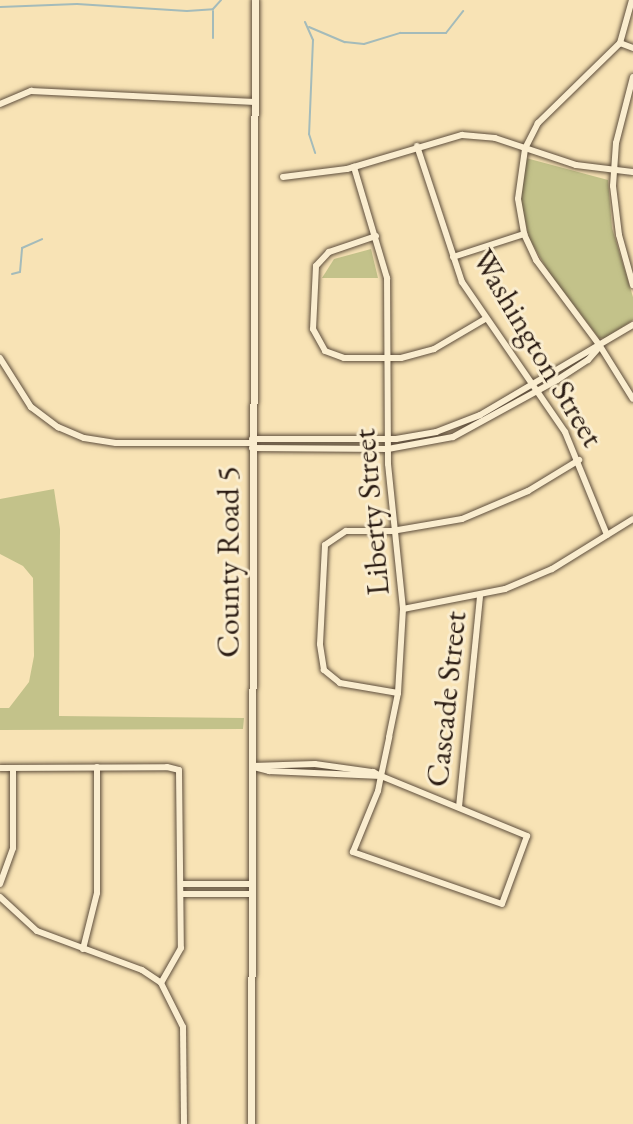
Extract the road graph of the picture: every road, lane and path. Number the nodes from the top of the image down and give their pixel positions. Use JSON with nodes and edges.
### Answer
{"nodes":[{"id":1,"x":255,"y":0,"type":"edge"},
{"id":2,"x":632,"y":0,"type":"edge"},
{"id":3,"x":620,"y":43,"type":"junction"},
{"id":4,"x":633,"y":48,"type":"edge"},
{"id":5,"x":633,"y":77,"type":"edge"},
{"id":6,"x":630,"y":94,"type":"edge"},
{"id":7,"x":255,"y":102,"type":"junction"},
{"id":8,"x":0,"y":104,"type":"edge"},
{"id":9,"x":416,"y":146,"type":"junction"},
{"id":10,"x":525,"y":149,"type":"junction"},
{"id":11,"x":354,"y":167,"type":"junction"},
{"id":12,"x":614,"y":172,"type":"junction"},
{"id":13,"x":633,"y":172,"type":"edge"},
{"id":14,"x":283,"y":177,"type":"dead end"},
{"id":15,"x":524,"y":234,"type":"junction"},
{"id":16,"x":376,"y":236,"type":"junction"},
{"id":17,"x":453,"y":257,"type":"junction"},
{"id":18,"x":633,"y":285,"type":"edge"},
{"id":19,"x":485,"y":319,"type":"junction"},
{"id":20,"x":633,"y":325,"type":"edge"},
{"id":21,"x":600,"y":346,"type":"junction"},
{"id":22,"x":0,"y":358,"type":"edge"},
{"id":23,"x":387,"y":358,"type":"junction"},
{"id":24,"x":534,"y":382,"type":"junction"},
{"id":25,"x":539,"y":390,"type":"junction"},
{"id":26,"x":633,"y":399,"type":"edge"},
{"id":27,"x":387,"y":439,"type":"junction"},
{"id":28,"x":252,"y":443,"type":"junction"},
{"id":29,"x":388,"y":449,"type":"junction"},
{"id":30,"x":579,"y":460,"type":"junction"},
{"id":31,"x":633,"y":519,"type":"edge"},
{"id":32,"x":398,"y":530,"type":"junction"},
{"id":33,"x":607,"y":535,"type":"junction"},
{"id":34,"x":480,"y":596,"type":"junction"},
{"id":35,"x":403,"y":609,"type":"junction"},
{"id":36,"x":398,"y":692,"type":"junction"},
{"id":37,"x":252,"y":766,"type":"junction"},
{"id":38,"x":97,"y":767,"type":"junction"},
{"id":39,"x":0,"y":768,"type":"edge"},
{"id":40,"x":13,"y":768,"type":"junction"},
{"id":41,"x":381,"y":776,"type":"junction"},
{"id":42,"x":459,"y":807,"type":"junction"},
{"id":43,"x":0,"y":884,"type":"edge"},
{"id":44,"x":182,"y":884,"type":"junction"},
{"id":45,"x":252,"y":884,"type":"junction"},
{"id":46,"x":182,"y":894,"type":"junction"},
{"id":47,"x":252,"y":894,"type":"junction"},
{"id":48,"x":0,"y":897,"type":"edge"},
{"id":49,"x":83,"y":949,"type":"junction"},
{"id":50,"x":161,"y":983,"type":"junction"},
{"id":51,"x":184,"y":1124,"type":"edge"},
{"id":52,"x":251,"y":1124,"type":"edge"}],
"edges":[{"from":1,"to":7,"type":"street","name":"County Road 5"},
{"from":2,"to":3,"type":"street"},
{"from":3,"to":4,"type":"street"},
{"from":3,"to":10,"type":"street"},
{"from":5,"to":6,"type":"street"},
{"from":6,"to":12,"type":"street"},
{"from":7,"to":8,"type":"street"},
{"from":7,"to":28,"type":"street","name":"County Road 5"},
{"from":9,"to":10,"type":"street"},
{"from":9,"to":11,"type":"street"},
{"from":9,"to":17,"type":"street","name":"Washington Street"},
{"from":10,"to":12,"type":"street"},
{"from":10,"to":15,"type":"street"},
{"from":11,"to":14,"type":"street"},
{"from":11,"to":16,"type":"street","name":"Liberty Street"},
{"from":12,"to":13,"type":"street"},
{"from":12,"to":18,"type":"street"},
{"from":15,"to":17,"type":"street"},
{"from":15,"to":21,"type":"street"},
{"from":16,"to":23,"type":"street","name":"Liberty Street"},
{"from":16,"to":23,"type":"street"},
{"from":17,"to":19,"type":"street","name":"Washington Street"},
{"from":19,"to":23,"type":"street"},
{"from":19,"to":24,"type":"street","name":"Washington Street"},
{"from":20,"to":21,"type":"street"},
{"from":21,"to":24,"type":"street"},
{"from":21,"to":25,"type":"street"},
{"from":21,"to":26,"type":"street"},
{"from":22,"to":28,"type":"street"},
{"from":23,"to":27,"type":"street","name":"Liberty Street"},
{"from":24,"to":25,"type":"street","name":"Washington Street"},
{"from":24,"to":27,"type":"street"},
{"from":25,"to":29,"type":"street"},
{"from":25,"to":30,"type":"street","name":"Washington Street"},
{"from":27,"to":28,"type":"street"},
{"from":27,"to":29,"type":"street","name":"Liberty Street"},
{"from":28,"to":29,"type":"street"},
{"from":28,"to":37,"type":"street","name":"County Road 5"},
{"from":29,"to":32,"type":"street","name":"Liberty Street"},
{"from":30,"to":32,"type":"street"},
{"from":30,"to":33,"type":"street","name":"Washington Street"},
{"from":31,"to":33,"type":"street"},
{"from":32,"to":35,"type":"street","name":"Liberty Street"},
{"from":32,"to":36,"type":"street"},
{"from":33,"to":34,"type":"street"},
{"from":34,"to":35,"type":"street"},
{"from":34,"to":42,"type":"street","name":"Cascade Street"},
{"from":35,"to":36,"type":"street","name":"Liberty Street"},
{"from":36,"to":41,"type":"street","name":"Liberty Street"},
{"from":37,"to":41,"type":"street"},
{"from":37,"to":45,"type":"street","name":"County Road 5"},
{"from":38,"to":40,"type":"street"},
{"from":38,"to":44,"type":"street"},
{"from":38,"to":49,"type":"street"},
{"from":39,"to":40,"type":"street"},
{"from":40,"to":43,"type":"street"},
{"from":41,"to":42,"type":"street"},
{"from":41,"to":42,"type":"street","name":"Liberty Street"},
{"from":44,"to":45,"type":"street"},
{"from":44,"to":46,"type":"street"},
{"from":45,"to":47,"type":"street","name":"County Road 5"},
{"from":46,"to":47,"type":"street"},
{"from":46,"to":50,"type":"street"},
{"from":47,"to":52,"type":"street","name":"County Road 5"},
{"from":48,"to":49,"type":"street"},
{"from":49,"to":50,"type":"street"},
{"from":50,"to":51,"type":"street"}]}
